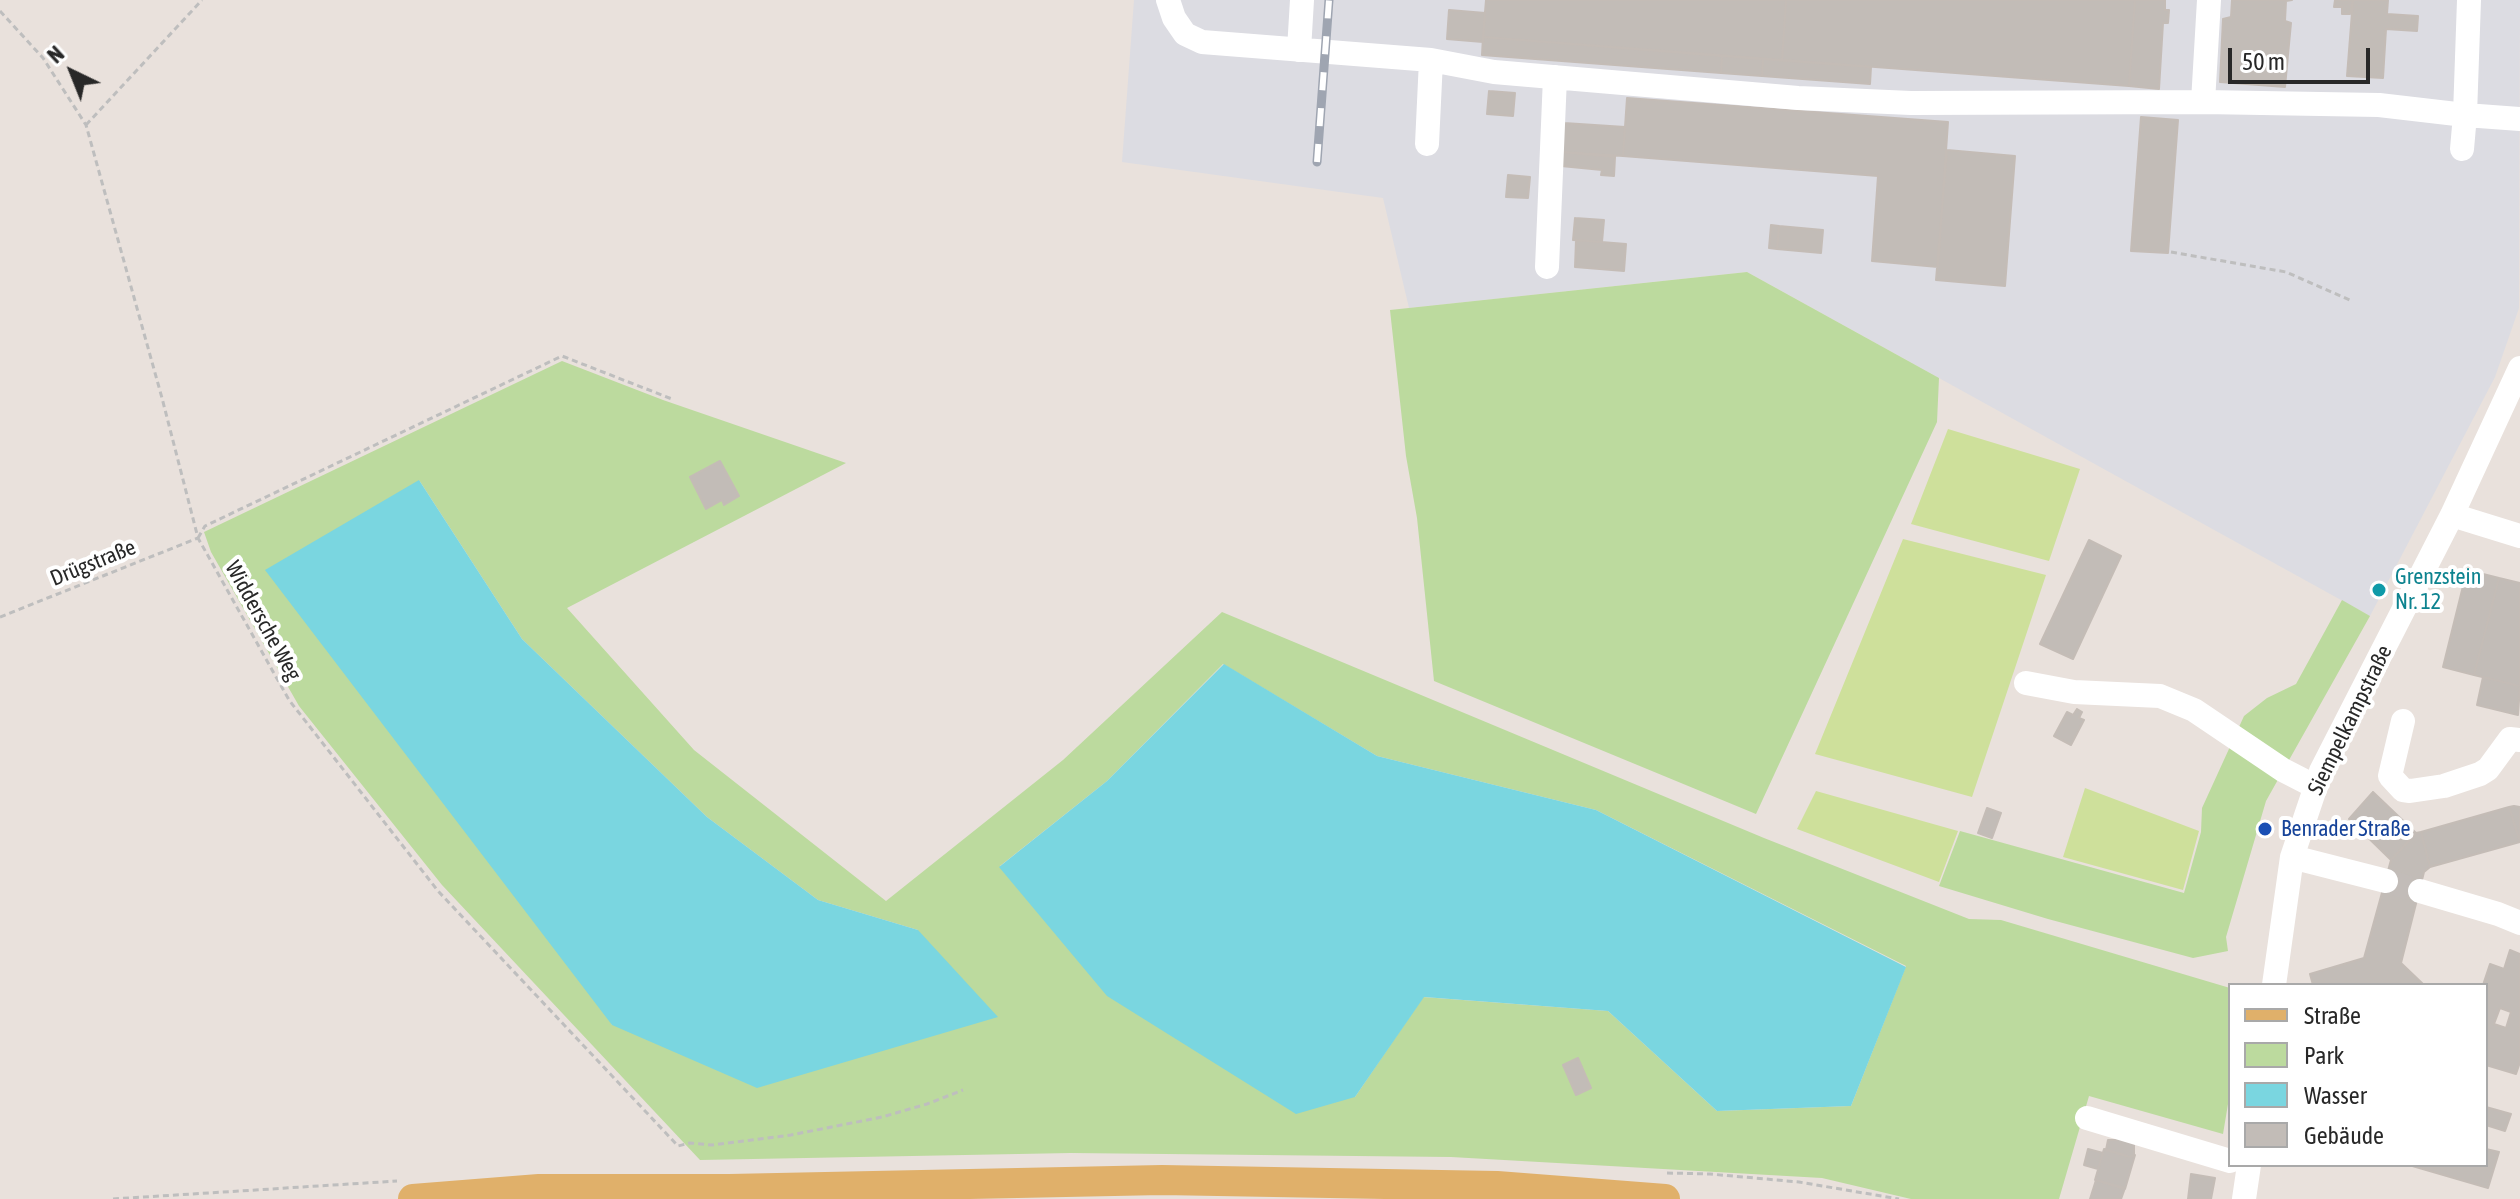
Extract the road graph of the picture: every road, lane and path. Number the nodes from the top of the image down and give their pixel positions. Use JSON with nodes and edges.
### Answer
{"nodes":[{"id":1,"x":202,"y":0,"type":"edge"},
{"id":2,"x":1168,"y":0,"type":"edge"},
{"id":3,"x":1302,"y":0,"type":"edge"},
{"id":4,"x":2209,"y":0,"type":"edge"},
{"id":5,"x":2469,"y":0,"type":"edge"},
{"id":6,"x":0,"y":11,"type":"edge"},
{"id":7,"x":1299,"y":50,"type":"junction"},
{"id":8,"x":1431,"y":60,"type":"junction"},
{"id":9,"x":1555,"y":77,"type":"junction"},
{"id":10,"x":2203,"y":102,"type":"junction"},
{"id":11,"x":2465,"y":115,"type":"junction"},
{"id":12,"x":2520,"y":119,"type":"edge"},
{"id":13,"x":86,"y":125,"type":"junction"},
{"id":14,"x":1427,"y":144,"type":"dead end"},
{"id":15,"x":2462,"y":149,"type":"dead end"},
{"id":16,"x":2171,"y":252,"type":"dead end"},
{"id":17,"x":1547,"y":267,"type":"dead end"},
{"id":18,"x":2352,"y":301,"type":"dead end"},
{"id":19,"x":2520,"y":368,"type":"edge"},
{"id":20,"x":672,"y":399,"type":"dead end"},
{"id":21,"x":2452,"y":515,"type":"junction"},
{"id":22,"x":2520,"y":536,"type":"edge"},
{"id":23,"x":198,"y":538,"type":"junction"},
{"id":24,"x":0,"y":617,"type":"edge"},
{"id":25,"x":2026,"y":683,"type":"dead end"},
{"id":26,"x":2403,"y":721,"type":"dead end"},
{"id":27,"x":2520,"y":740,"type":"edge"},
{"id":28,"x":2316,"y":787,"type":"junction"},
{"id":29,"x":2292,"y":857,"type":"junction"},
{"id":30,"x":2386,"y":881,"type":"tunnel mouth"},
{"id":31,"x":2420,"y":891,"type":"tunnel mouth"},
{"id":32,"x":2520,"y":923,"type":"edge"},
{"id":33,"x":2274,"y":983,"type":"edge"},
{"id":34,"x":963,"y":1090,"type":"dead end"},
{"id":35,"x":2087,"y":1118,"type":"dead end"},
{"id":36,"x":2228,"y":1161,"type":"edge"},
{"id":37,"x":2242,"y":1167,"type":"edge"},
{"id":38,"x":1664,"y":1186,"type":"edge"},
{"id":39,"x":413,"y":1199,"type":"edge"},
{"id":40,"x":1899,"y":1199,"type":"edge"},
{"id":41,"x":2244,"y":1199,"type":"edge"}],
"edges":[{"from":1,"to":13,"type":"path"},
{"from":2,"to":7,"type":"street"},
{"from":3,"to":7,"type":"street"},
{"from":4,"to":10,"type":"street"},
{"from":5,"to":11,"type":"street"},
{"from":6,"to":13,"type":"path","name":"Widdersche Weg"},
{"from":7,"to":8,"type":"street"},
{"from":8,"to":9,"type":"street"},
{"from":8,"to":14,"type":"street"},
{"from":9,"to":10,"type":"street"},
{"from":9,"to":17,"type":"street"},
{"from":10,"to":11,"type":"street"},
{"from":11,"to":12,"type":"street"},
{"from":11,"to":15,"type":"street"},
{"from":13,"to":23,"type":"path","name":"Widdersche Weg"},
{"from":16,"to":18,"type":"path"},
{"from":19,"to":21,"type":"street","name":"Siempelkampstraße"},
{"from":20,"to":23,"type":"path","name":"Drügstraße"},
{"from":21,"to":22,"type":"street"},
{"from":21,"to":28,"type":"street","name":"Siempelkampstraße"},
{"from":23,"to":24,"type":"path","name":"Drügstraße"},
{"from":23,"to":34,"type":"path","name":"Widdersche Weg"},
{"from":25,"to":28,"type":"street"},
{"from":26,"to":27,"type":"street"},
{"from":28,"to":29,"type":"street","name":"Siempelkampstraße"},
{"from":29,"to":30,"type":"street"},
{"from":29,"to":33,"type":"street","name":"Siempelkampstraße"},
{"from":31,"to":32,"type":"street"},
{"from":35,"to":36,"type":"street"},
{"from":37,"to":41,"type":"street"},
{"from":38,"to":39,"type":"main road"},
{"from":38,"to":40,"type":"path"}]}
